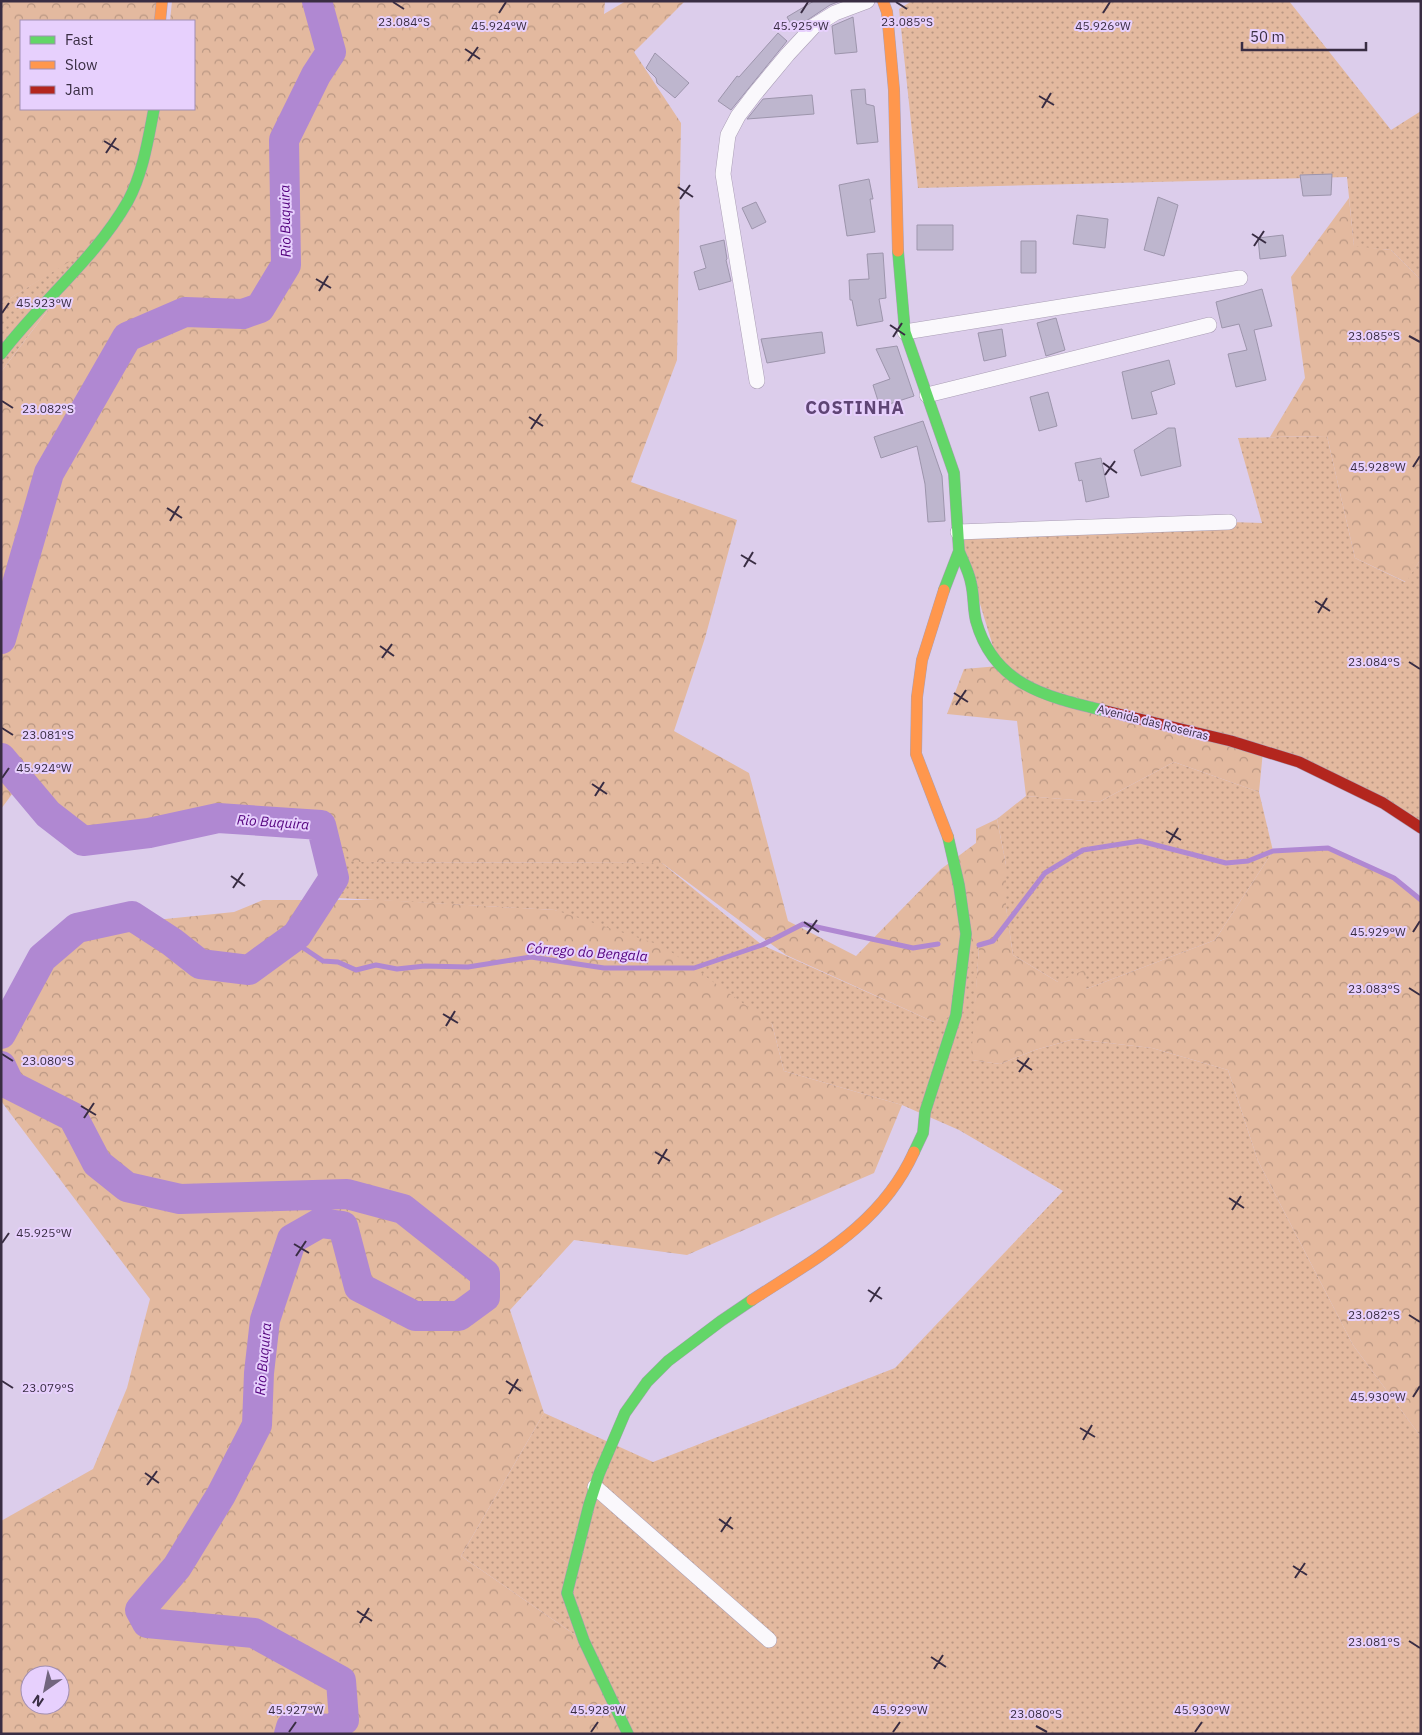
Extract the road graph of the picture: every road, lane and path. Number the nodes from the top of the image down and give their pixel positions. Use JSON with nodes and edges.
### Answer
{"nodes":[{"id":1,"x":162,"y":1,"type":"edge"},
{"id":2,"x":867,"y":1,"type":"edge"},
{"id":3,"x":883,"y":1,"type":"edge"},
{"id":4,"x":160,"y":20,"type":"edge"},
{"id":5,"x":154,"y":110,"type":"edge"},
{"id":6,"x":1240,"y":278,"type":"dead end"},
{"id":7,"x":1209,"y":325,"type":"dead end"},
{"id":8,"x":906,"y":332,"type":"junction"},
{"id":9,"x":1,"y":354,"type":"edge"},
{"id":10,"x":757,"y":381,"type":"dead end"},
{"id":11,"x":927,"y":395,"type":"junction"},
{"id":12,"x":1229,"y":522,"type":"dead end"},
{"id":13,"x":958,"y":532,"type":"junction"},
{"id":14,"x":959,"y":551,"type":"junction"},
{"id":15,"x":1421,"y":828,"type":"edge"},
{"id":16,"x":595,"y":1488,"type":"junction"},
{"id":17,"x":769,"y":1640,"type":"dead end"},
{"id":18,"x":628,"y":1734,"type":"edge"}],
"edges":[{"from":1,"to":4,"type":"street"},
{"from":2,"to":10,"type":"street"},
{"from":3,"to":8,"type":"street"},
{"from":5,"to":9,"type":"street"},
{"from":6,"to":8,"type":"street"},
{"from":7,"to":11,"type":"street"},
{"from":8,"to":11,"type":"street"},
{"from":11,"to":13,"type":"street"},
{"from":12,"to":13,"type":"street"},
{"from":13,"to":14,"type":"street"},
{"from":14,"to":15,"type":"street","name":"Avenida das Roseiras"},
{"from":14,"to":16,"type":"street"},
{"from":16,"to":17,"type":"street"},
{"from":16,"to":18,"type":"street"}]}
